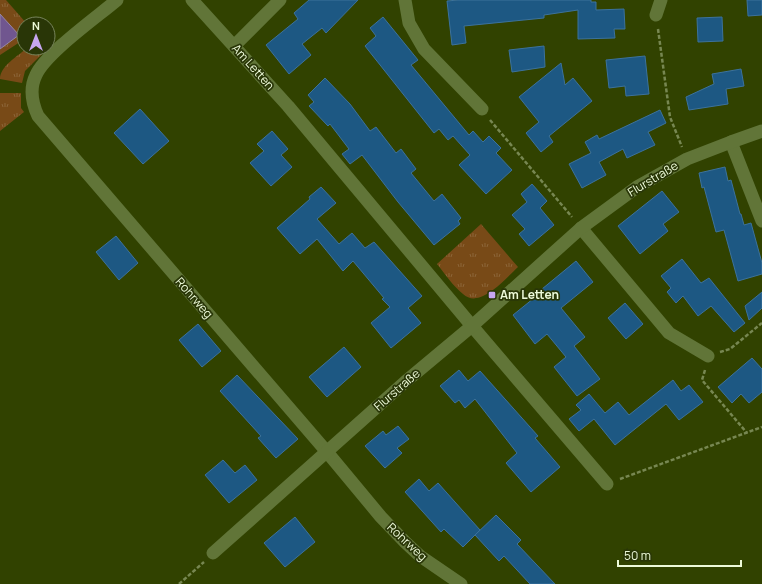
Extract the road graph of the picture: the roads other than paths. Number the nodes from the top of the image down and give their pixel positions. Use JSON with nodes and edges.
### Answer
{"nodes":[{"id":1,"x":117,"y":0,"type":"edge"},
{"id":2,"x":192,"y":0,"type":"edge"},
{"id":3,"x":280,"y":0,"type":"edge"},
{"id":4,"x":405,"y":0,"type":"edge"},
{"id":5,"x":662,"y":0,"type":"edge"},
{"id":6,"x":656,"y":15,"type":"road end"},
{"id":7,"x":234,"y":46,"type":"junction"},
{"id":8,"x":482,"y":109,"type":"road end"},
{"id":9,"x":762,"y":132,"type":"edge"},
{"id":10,"x":730,"y":142,"type":"junction"},
{"id":11,"x":762,"y":221,"type":"edge"},
{"id":12,"x":581,"y":228,"type":"junction"},
{"id":13,"x":472,"y":326,"type":"junction"},
{"id":14,"x":708,"y":356,"type":"road end"},
{"id":15,"x":327,"y":452,"type":"junction"},
{"id":16,"x":607,"y":484,"type":"road end"},
{"id":17,"x":213,"y":553,"type":"road end"},
{"id":18,"x":461,"y":584,"type":"edge"}],
"edges":[{"from":1,"to":15,"type":"street","name":"Rohrweg"},
{"from":2,"to":7,"type":"street","name":"Am Letten"},
{"from":3,"to":7,"type":"street"},
{"from":4,"to":8,"type":"street"},
{"from":5,"to":6,"type":"street"},
{"from":7,"to":13,"type":"street","name":"Am Letten"},
{"from":9,"to":10,"type":"street","name":"Flurstraße"},
{"from":10,"to":11,"type":"street"},
{"from":10,"to":12,"type":"street","name":"Flurstraße"},
{"from":12,"to":13,"type":"street","name":"Flurstraße"},
{"from":12,"to":14,"type":"street"},
{"from":13,"to":15,"type":"street","name":"Flurstraße"},
{"from":13,"to":16,"type":"street","name":"Am Letten"},
{"from":15,"to":17,"type":"street","name":"Flurstraße"},
{"from":15,"to":18,"type":"street","name":"Rohrweg"}]}
